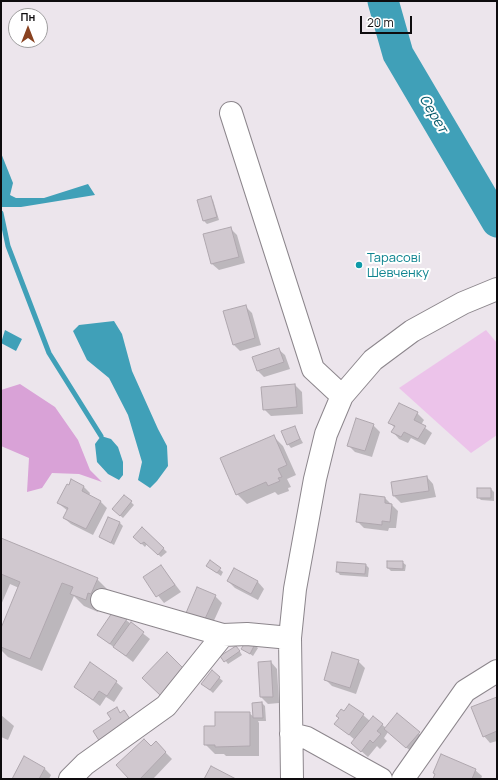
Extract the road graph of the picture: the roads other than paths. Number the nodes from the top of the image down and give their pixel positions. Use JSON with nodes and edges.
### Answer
{"nodes":[{"id":1,"x":231,"y":113,"type":"dead end"},
{"id":2,"x":497,"y":289,"type":"edge"},
{"id":3,"x":342,"y":396,"type":"junction"},
{"id":4,"x":102,"y":600,"type":"dead end"},
{"id":5,"x":223,"y":636,"type":"junction"},
{"id":6,"x":290,"y":638,"type":"junction"},
{"id":7,"x":497,"y":672,"type":"edge"},
{"id":8,"x":291,"y":734,"type":"junction"},
{"id":9,"x":70,"y":779,"type":"edge"},
{"id":10,"x":292,"y":779,"type":"edge"},
{"id":11,"x":381,"y":779,"type":"edge"},
{"id":12,"x":403,"y":779,"type":"edge"}],
"edges":[{"from":1,"to":3,"type":"street"},
{"from":2,"to":3,"type":"street"},
{"from":3,"to":6,"type":"street"},
{"from":4,"to":5,"type":"street"},
{"from":5,"to":6,"type":"street"},
{"from":5,"to":9,"type":"street"},
{"from":6,"to":8,"type":"street"},
{"from":7,"to":12,"type":"street"},
{"from":8,"to":10,"type":"street"},
{"from":8,"to":11,"type":"street"}]}
